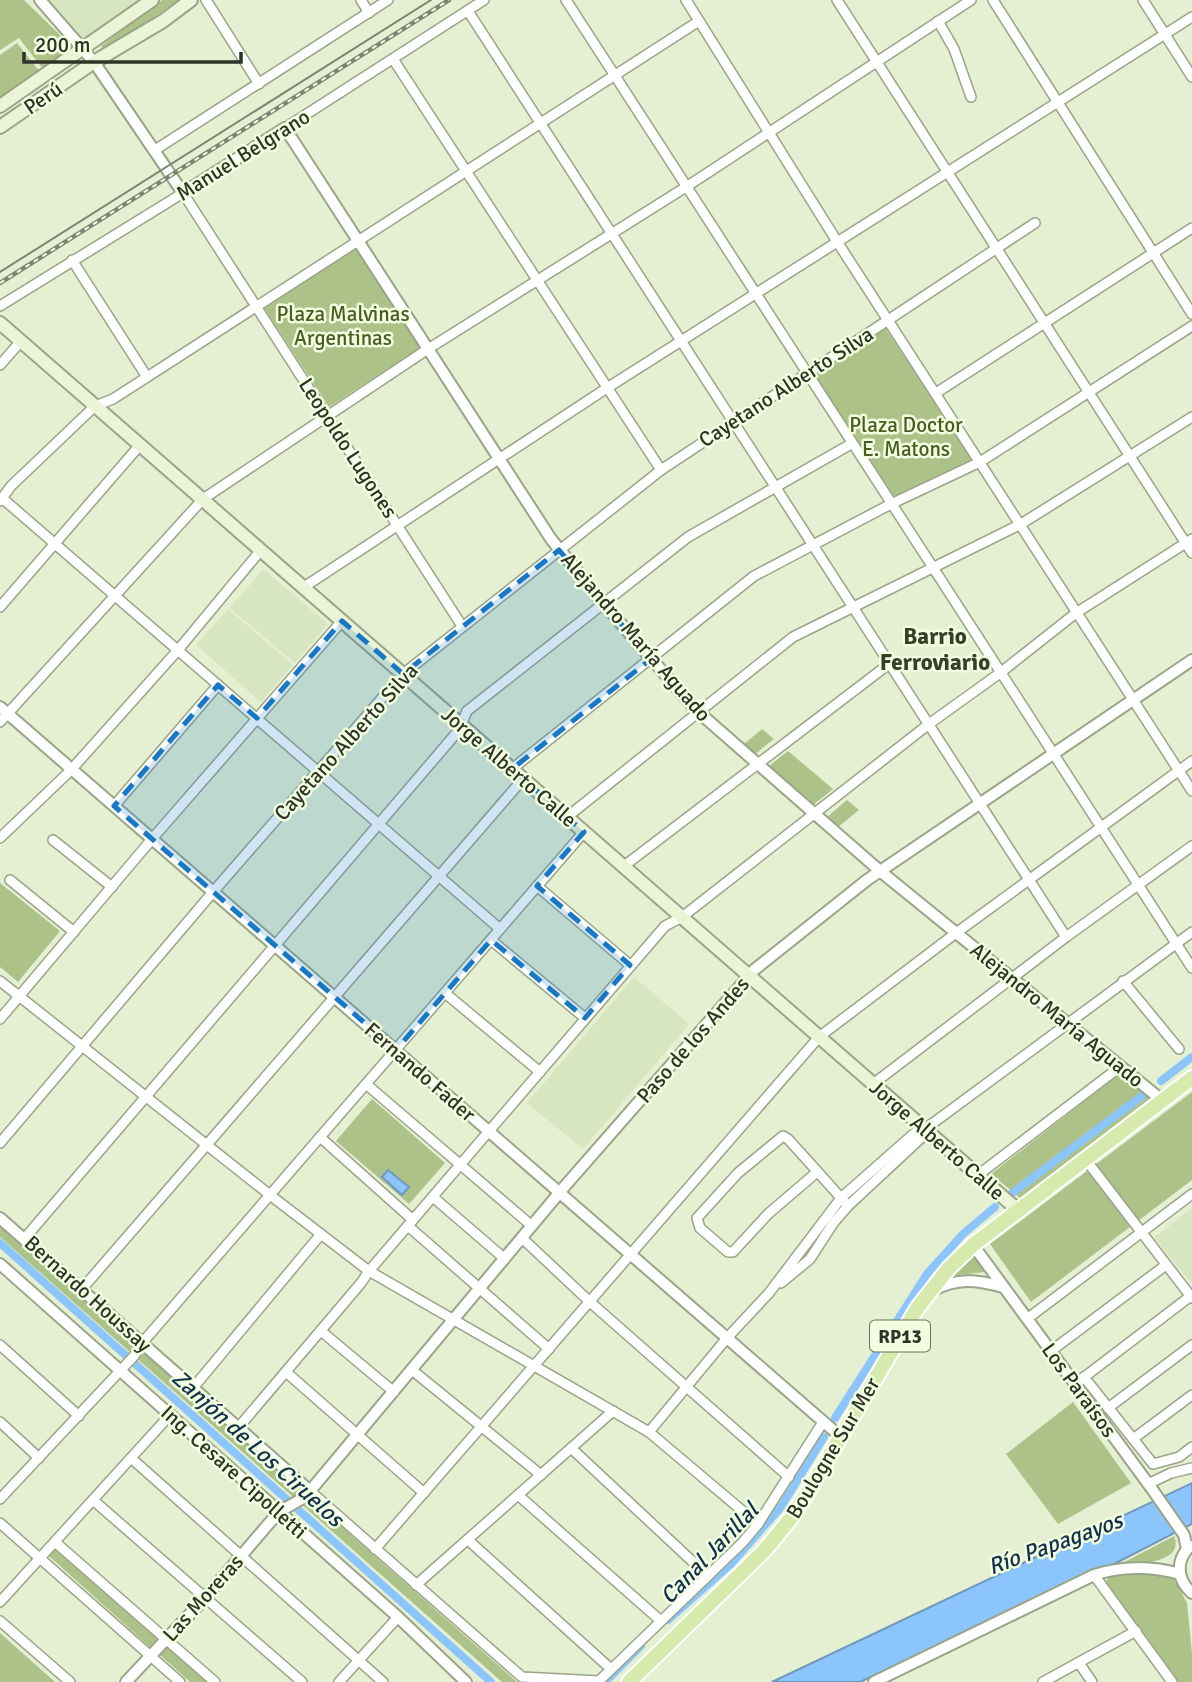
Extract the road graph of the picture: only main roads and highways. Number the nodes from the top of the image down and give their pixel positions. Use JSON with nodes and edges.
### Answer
{"nodes":[{"id":1,"x":152,"y":0,"type":"edge"},
{"id":2,"x":191,"y":0,"type":"edge"},
{"id":3,"x":0,"y":106,"type":"edge"},
{"id":4,"x":0,"y":127,"type":"edge"},
{"id":5,"x":0,"y":323,"type":"edge"},
{"id":6,"x":1192,"y":1078,"type":"edge"},
{"id":7,"x":1019,"y":1211,"type":"junction"},
{"id":8,"x":629,"y":1682,"type":"edge"}],
"edges":[{"from":1,"to":3,"type":"main road","name":"Perú"},
{"from":2,"to":4,"type":"main road","name":"Perú"},
{"from":5,"to":7,"type":"main road","name":"Jorge Alberto Calle"},
{"from":6,"to":7,"type":"main road","name":"Boulogne Sur Mer","number":"RP13"},
{"from":7,"to":8,"type":"main road","name":"Boulogne Sur Mer","number":"RP13"}]}
